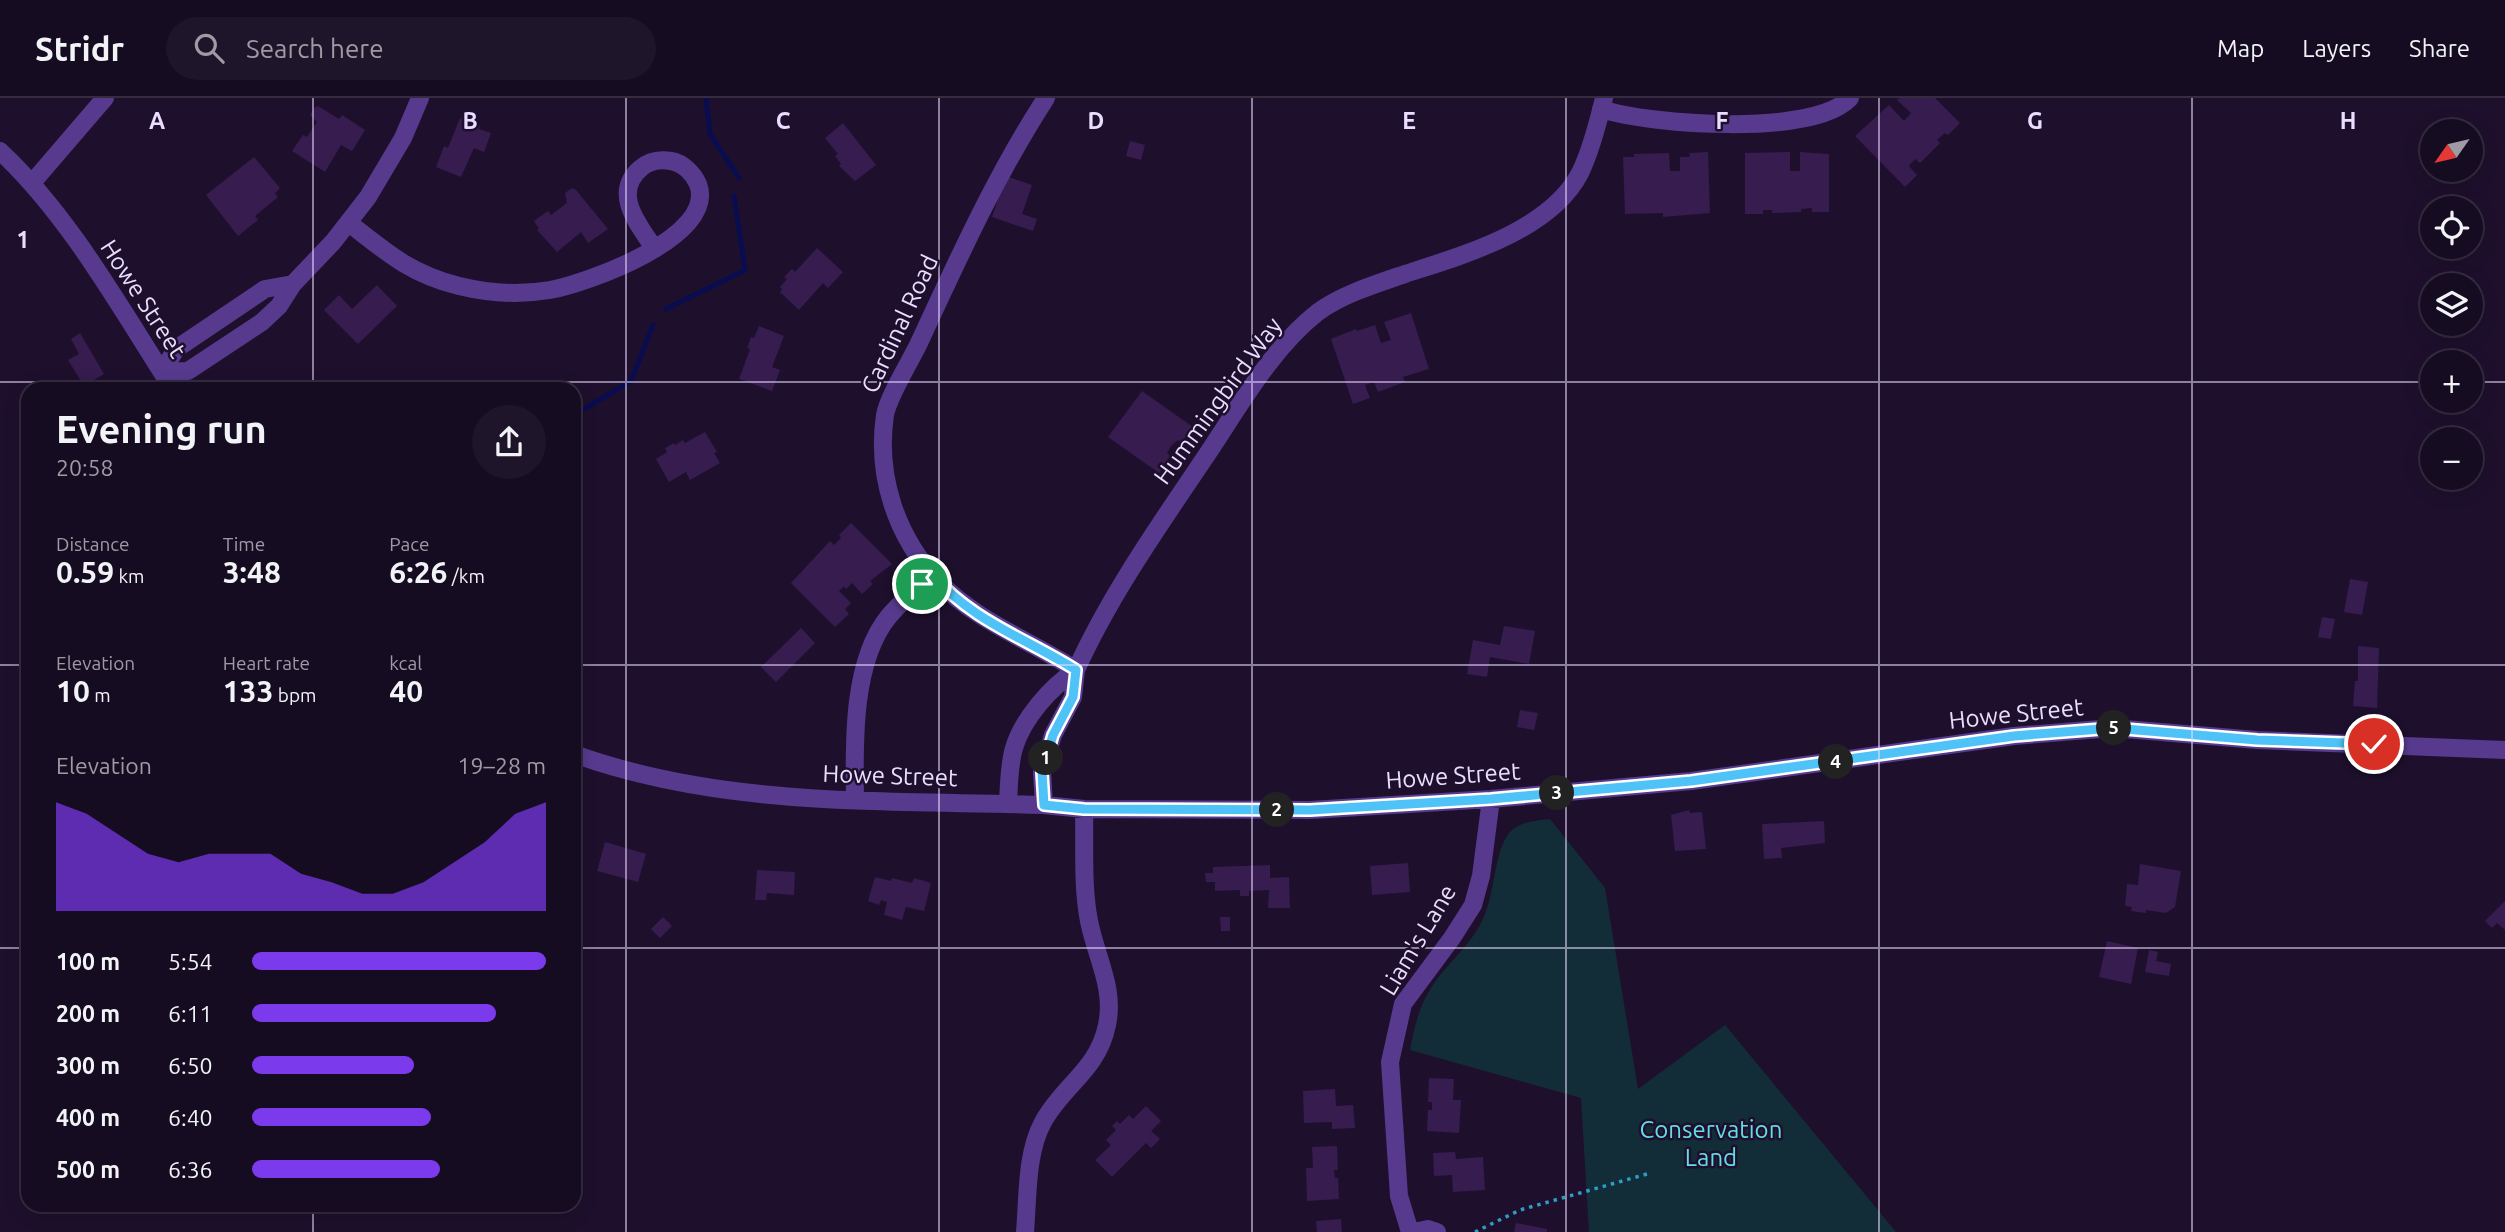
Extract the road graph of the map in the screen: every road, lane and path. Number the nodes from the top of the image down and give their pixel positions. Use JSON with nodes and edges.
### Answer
{"nodes":[{"id":1,"x":105,"y":98,"type":"edge"},
{"id":2,"x":421,"y":98,"type":"edge"},
{"id":3,"x":1046,"y":98,"type":"edge"},
{"id":4,"x":1850,"y":98,"type":"edge"},
{"id":5,"x":1602,"y":104,"type":"edge"},
{"id":6,"x":0,"y":151,"type":"edge"},
{"id":7,"x":32,"y":183,"type":"junction"},
{"id":8,"x":349,"y":223,"type":"junction"},
{"id":9,"x":654,"y":248,"type":"junction"},
{"id":10,"x":293,"y":284,"type":"junction"},
{"id":11,"x":162,"y":372,"type":"junction"},
{"id":12,"x":168,"y":382,"type":"edge"},
{"id":13,"x":933,"y":575,"type":"junction"},
{"id":14,"x":1076,"y":670,"type":"junction"},
{"id":15,"x":2505,"y":750,"type":"edge"},
{"id":16,"x":581,"y":757,"type":"edge"},
{"id":17,"x":855,"y":799,"type":"junction"},
{"id":18,"x":1491,"y":799,"type":"junction"},
{"id":19,"x":1008,"y":803,"type":"junction"},
{"id":20,"x":1044,"y":805,"type":"junction"},
{"id":21,"x":1084,"y":809,"type":"junction"},
{"id":22,"x":1647,"y":1174,"type":"dead end"},
{"id":23,"x":1025,"y":1232,"type":"edge"},
{"id":24,"x":1412,"y":1232,"type":"edge"},
{"id":25,"x":1437,"y":1232,"type":"edge"},
{"id":26,"x":1475,"y":1232,"type":"edge"}],
"edges":[{"from":1,"to":7,"type":"street"},
{"from":2,"to":8,"type":"street"},
{"from":3,"to":13,"type":"street","name":"Cardinal Road"},
{"from":4,"to":5,"type":"street"},
{"from":5,"to":14,"type":"street","name":"Hummingbird Way"},
{"from":6,"to":7,"type":"street","name":"Howe Street"},
{"from":7,"to":11,"type":"street","name":"Howe Street"},
{"from":8,"to":9,"type":"street"},
{"from":8,"to":10,"type":"street"},
{"from":9,"to":9,"type":"street"},
{"from":10,"to":11,"type":"street"},
{"from":10,"to":11,"type":"street"},
{"from":11,"to":12,"type":"street","name":"Howe Street"},
{"from":13,"to":14,"type":"street","name":"Cardinal Road"},
{"from":13,"to":17,"type":"street"},
{"from":14,"to":19,"type":"street","name":"Hummingbird Way"},
{"from":14,"to":20,"type":"street","name":"Hummingbird Way"},
{"from":15,"to":18,"type":"street","name":"Howe Street"},
{"from":16,"to":17,"type":"street","name":"Howe Street"},
{"from":17,"to":19,"type":"street","name":"Howe Street"},
{"from":18,"to":21,"type":"street","name":"Howe Street"},
{"from":18,"to":24,"type":"street","name":"Liam's Lane"},
{"from":19,"to":20,"type":"street","name":"Howe Street"},
{"from":20,"to":21,"type":"street","name":"Howe Street"},
{"from":21,"to":23,"type":"street"},
{"from":22,"to":26,"type":"path"},
{"from":24,"to":25,"type":"street","name":"Liam's Lane"}]}
